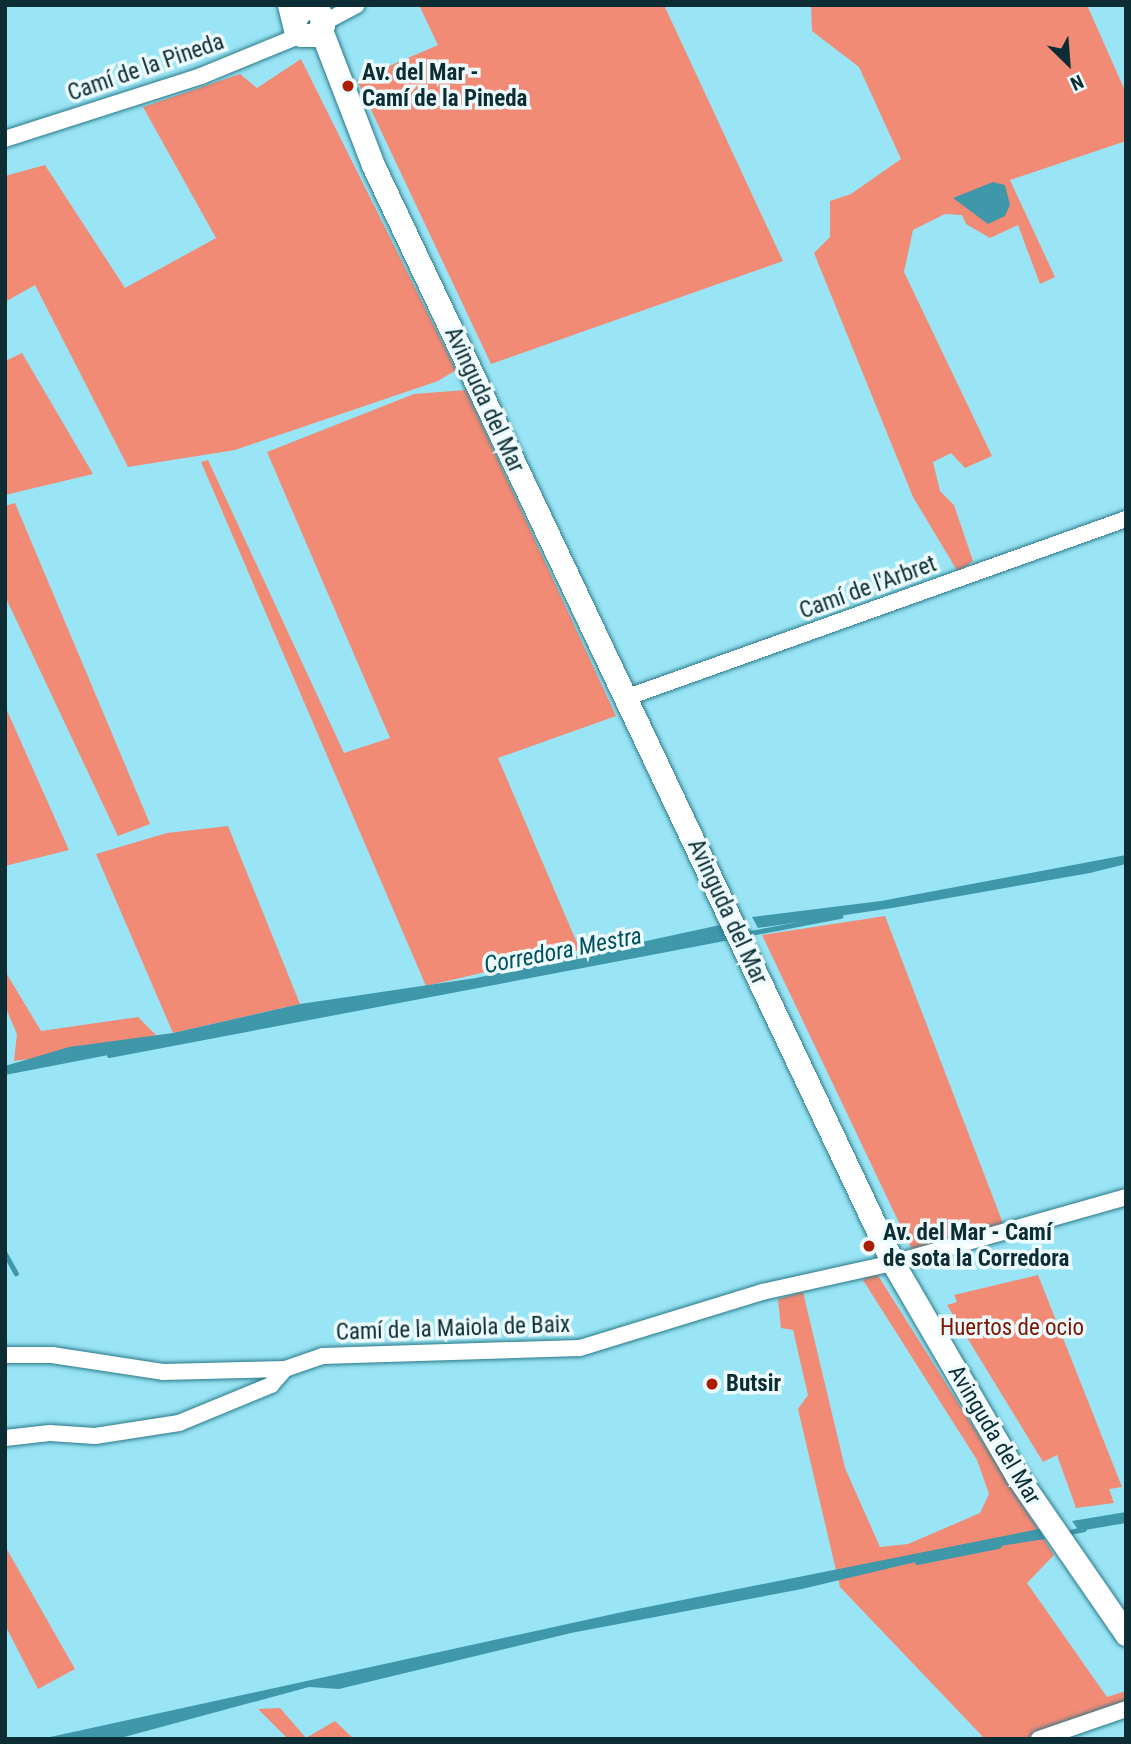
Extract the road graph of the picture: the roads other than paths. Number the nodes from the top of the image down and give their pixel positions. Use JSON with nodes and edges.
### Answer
{"nodes":[{"id":1,"x":357,"y":5,"type":"edge"},
{"id":2,"x":308,"y":18,"type":"edge"},
{"id":3,"x":5,"y":139,"type":"edge"},
{"id":4,"x":1126,"y":519,"type":"edge"},
{"id":5,"x":625,"y":698,"type":"junction"},
{"id":6,"x":1126,"y":1197,"type":"edge"},
{"id":7,"x":894,"y":1263,"type":"junction"},
{"id":8,"x":5,"y":1355,"type":"edge"},
{"id":9,"x":285,"y":1368,"type":"junction"},
{"id":10,"x":5,"y":1438,"type":"edge"},
{"id":11,"x":1126,"y":1634,"type":"edge"},
{"id":12,"x":1126,"y":1709,"type":"edge"},
{"id":13,"x":1039,"y":1739,"type":"edge"}],
"edges":[{"from":1,"to":2,"type":"street","name":"Camí de la Pineda"},
{"from":2,"to":3,"type":"street","name":"Camí de la Pineda"},
{"from":2,"to":5,"type":"street","name":"Avinguda del Mar"},
{"from":4,"to":5,"type":"street","name":"Camí de l'Arbret"},
{"from":5,"to":7,"type":"street","name":"Avinguda del Mar"},
{"from":6,"to":7,"type":"street","name":"Camí de la Maiola de Baix"},
{"from":7,"to":9,"type":"street","name":"Camí de la Maiola de Baix"},
{"from":7,"to":11,"type":"street","name":"Avinguda del Mar"},
{"from":8,"to":9,"type":"street","name":"Camí de la Maiola de Baix"},
{"from":9,"to":10,"type":"street"},
{"from":12,"to":13,"type":"street"}]}
